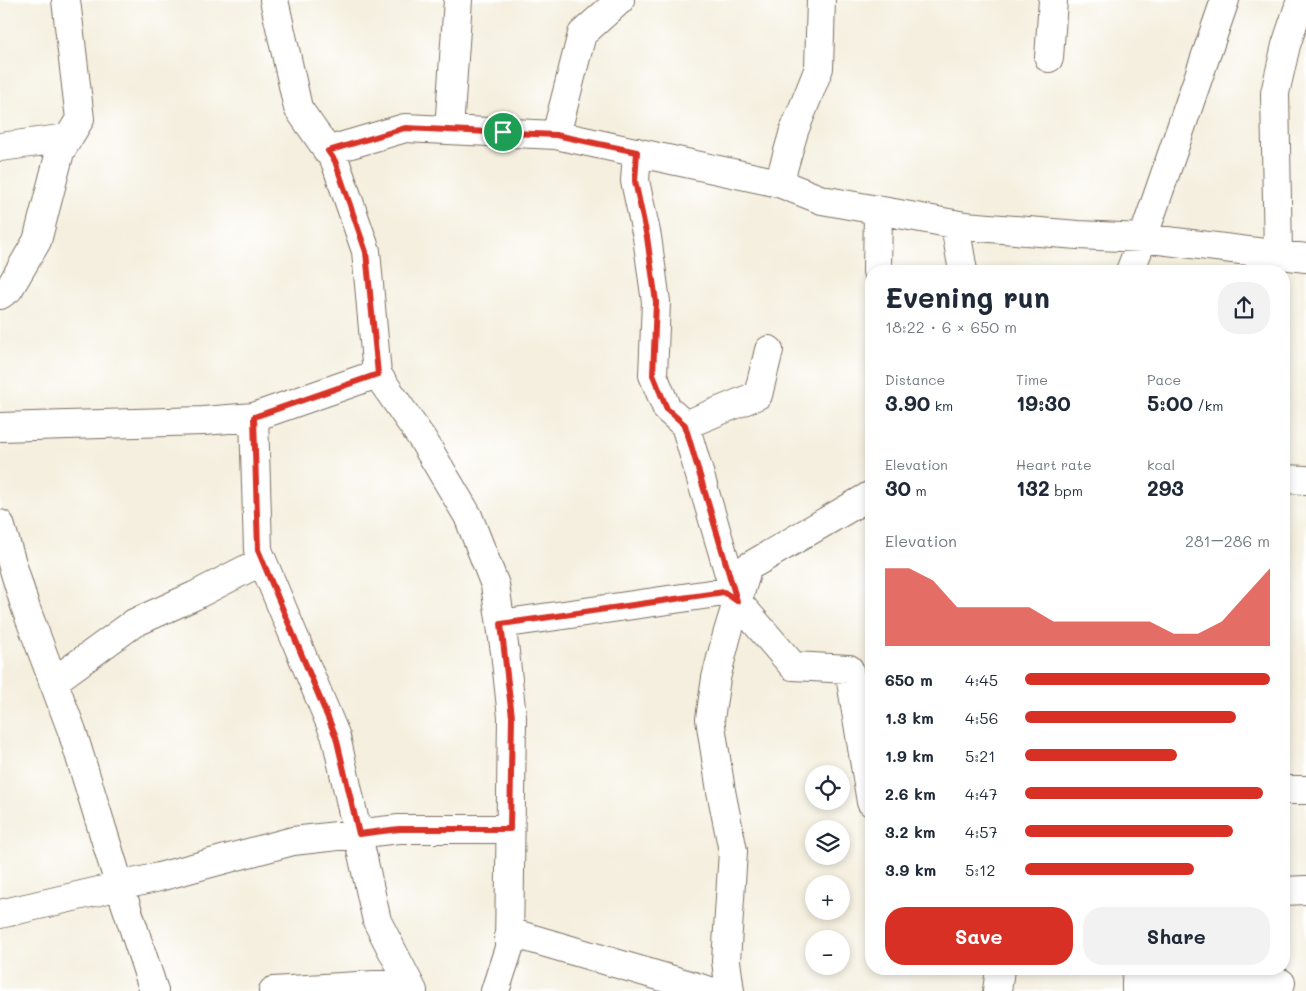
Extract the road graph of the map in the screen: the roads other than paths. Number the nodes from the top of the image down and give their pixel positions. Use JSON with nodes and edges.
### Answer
{"nodes":[{"id":1,"x":66,"y":0,"type":"edge"},
{"id":2,"x":274,"y":0,"type":"edge"},
{"id":3,"x":458,"y":0,"type":"edge"},
{"id":4,"x":620,"y":0,"type":"edge"},
{"id":5,"x":821,"y":0,"type":"edge"},
{"id":6,"x":1053,"y":0,"type":"edge"},
{"id":7,"x":1225,"y":0,"type":"edge"},
{"id":8,"x":1301,"y":0,"type":"edge"},
{"id":9,"x":1296,"y":52,"type":"edge"},
{"id":10,"x":1049,"y":58,"type":"dead end"},
{"id":11,"x":449,"y":130,"type":"junction"},
{"id":12,"x":556,"y":135,"type":"junction"},
{"id":13,"x":68,"y":138,"type":"junction"},
{"id":14,"x":0,"y":148,"type":"edge"},
{"id":15,"x":328,"y":151,"type":"junction"},
{"id":16,"x":637,"y":152,"type":"junction"},
{"id":17,"x":779,"y":183,"type":"junction"},
{"id":18,"x":878,"y":212,"type":"junction"},
{"id":19,"x":955,"y":225,"type":"junction"},
{"id":20,"x":1143,"y":238,"type":"junction"},
{"id":21,"x":1278,"y":255,"type":"junction"},
{"id":22,"x":1306,"y":258,"type":"edge"},
{"id":23,"x":877,"y":265,"type":"edge"},
{"id":24,"x":962,"y":265,"type":"edge"},
{"id":25,"x":1132,"y":265,"type":"edge"},
{"id":26,"x":0,"y":295,"type":"edge"},
{"id":27,"x":769,"y":350,"type":"dead end"},
{"id":28,"x":378,"y":374,"type":"junction"},
{"id":29,"x":254,"y":417,"type":"junction"},
{"id":30,"x":685,"y":425,"type":"junction"},
{"id":31,"x":0,"y":427,"type":"edge"},
{"id":32,"x":1290,"y":479,"type":"edge"},
{"id":33,"x":1306,"y":480,"type":"edge"},
{"id":34,"x":865,"y":498,"type":"edge"},
{"id":35,"x":0,"y":524,"type":"edge"},
{"id":36,"x":262,"y":561,"type":"junction"},
{"id":37,"x":737,"y":601,"type":"junction"},
{"id":38,"x":501,"y":624,"type":"junction"},
{"id":39,"x":53,"y":682,"type":"junction"},
{"id":40,"x":865,"y":766,"type":"edge"},
{"id":41,"x":1290,"y":790,"type":"edge"},
{"id":42,"x":1306,"y":790,"type":"edge"},
{"id":43,"x":510,"y":829,"type":"junction"},
{"id":44,"x":359,"y":834,"type":"junction"},
{"id":45,"x":120,"y":886,"type":"junction"},
{"id":46,"x":1306,"y":890,"type":"edge"},
{"id":47,"x":1290,"y":891,"type":"edge"},
{"id":48,"x":0,"y":914,"type":"edge"},
{"id":49,"x":509,"y":932,"type":"junction"},
{"id":50,"x":999,"y":975,"type":"edge"},
{"id":51,"x":1281,"y":981,"type":"edge"},
{"id":52,"x":411,"y":987,"type":"edge"},
{"id":53,"x":154,"y":991,"type":"edge"},
{"id":54,"x":273,"y":991,"type":"edge"},
{"id":55,"x":495,"y":991,"type":"edge"},
{"id":56,"x":710,"y":991,"type":"edge"},
{"id":57,"x":730,"y":991,"type":"edge"},
{"id":58,"x":997,"y":991,"type":"edge"},
{"id":59,"x":1136,"y":991,"type":"edge"}],
"edges":[{"from":1,"to":13,"type":"street"},
{"from":2,"to":15,"type":"street"},
{"from":3,"to":11,"type":"street"},
{"from":4,"to":12,"type":"street"},
{"from":5,"to":17,"type":"street"},
{"from":6,"to":10,"type":"street"},
{"from":7,"to":20,"type":"street"},
{"from":8,"to":9,"type":"street"},
{"from":9,"to":21,"type":"street"},
{"from":11,"to":12,"type":"street"},
{"from":11,"to":15,"type":"street"},
{"from":12,"to":16,"type":"street"},
{"from":13,"to":14,"type":"street"},
{"from":13,"to":26,"type":"street"},
{"from":15,"to":28,"type":"street"},
{"from":16,"to":17,"type":"street"},
{"from":16,"to":30,"type":"street"},
{"from":17,"to":18,"type":"street"},
{"from":18,"to":19,"type":"street"},
{"from":18,"to":23,"type":"street"},
{"from":19,"to":20,"type":"street"},
{"from":19,"to":24,"type":"street"},
{"from":20,"to":21,"type":"street"},
{"from":20,"to":25,"type":"street"},
{"from":21,"to":22,"type":"street"},
{"from":27,"to":30,"type":"street"},
{"from":28,"to":29,"type":"street"},
{"from":28,"to":38,"type":"street"},
{"from":29,"to":31,"type":"street"},
{"from":29,"to":36,"type":"street"},
{"from":30,"to":37,"type":"street"},
{"from":32,"to":33,"type":"street"},
{"from":34,"to":37,"type":"street"},
{"from":35,"to":39,"type":"street"},
{"from":36,"to":39,"type":"street"},
{"from":36,"to":44,"type":"street"},
{"from":37,"to":38,"type":"street"},
{"from":37,"to":40,"type":"street"},
{"from":37,"to":57,"type":"street"},
{"from":38,"to":43,"type":"street"},
{"from":39,"to":45,"type":"street"},
{"from":41,"to":42,"type":"street"},
{"from":43,"to":44,"type":"street"},
{"from":43,"to":49,"type":"street"},
{"from":44,"to":45,"type":"street"},
{"from":44,"to":52,"type":"street"},
{"from":45,"to":48,"type":"street"},
{"from":45,"to":53,"type":"street"},
{"from":46,"to":47,"type":"street"},
{"from":49,"to":55,"type":"street"},
{"from":49,"to":56,"type":"street"},
{"from":50,"to":58,"type":"street"},
{"from":51,"to":59,"type":"street"},
{"from":52,"to":54,"type":"street"}]}
